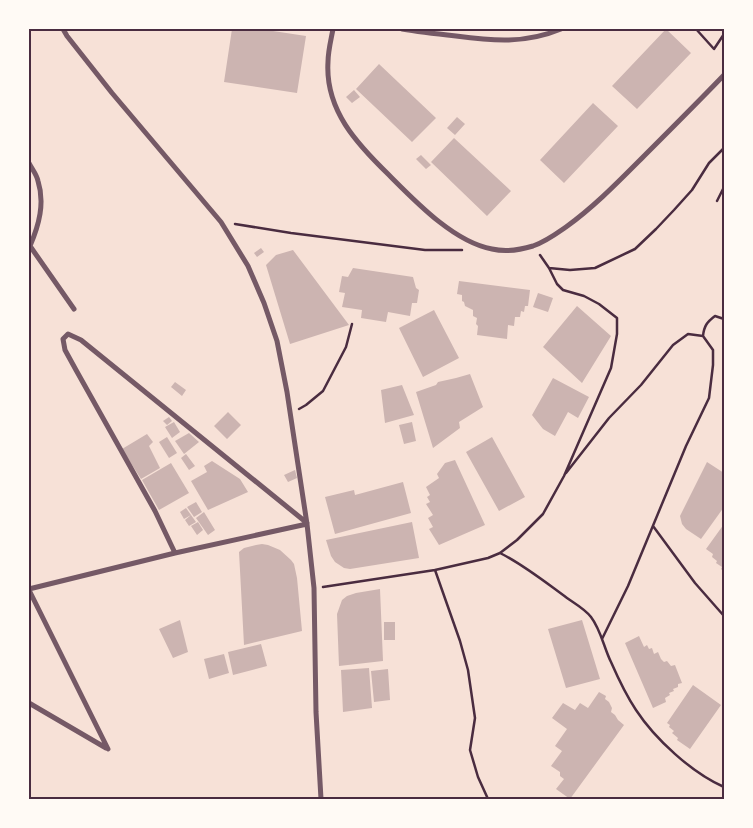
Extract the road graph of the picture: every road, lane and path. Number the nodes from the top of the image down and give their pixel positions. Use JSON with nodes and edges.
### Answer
{"nodes":[{"id":1,"x":63,"y":29,"type":"edge"},
{"id":2,"x":332,"y":29,"type":"edge"},
{"id":3,"x":402,"y":29,"type":"edge"},
{"id":4,"x":561,"y":29,"type":"edge"},
{"id":5,"x":696,"y":29,"type":"edge"},
{"id":6,"x":724,"y":34,"type":"edge"},
{"id":7,"x":724,"y":75,"type":"edge"},
{"id":8,"x":724,"y":148,"type":"edge"},
{"id":9,"x":29,"y":164,"type":"edge"},
{"id":10,"x":724,"y":187,"type":"edge"},
{"id":11,"x":717,"y":200,"type":"dead end"},
{"id":12,"x":221,"y":222,"type":"junction"},
{"id":13,"x":30,"y":246,"type":"edge"},
{"id":14,"x":533,"y":246,"type":"junction"},
{"id":15,"x":464,"y":250,"type":"dead end"},
{"id":16,"x":549,"y":268,"type":"junction"},
{"id":17,"x":74,"y":309,"type":"dead end"},
{"id":18,"x":724,"y":319,"type":"edge"},
{"id":19,"x":352,"y":324,"type":"dead end"},
{"id":20,"x":702,"y":336,"type":"junction"},
{"id":21,"x":290,"y":413,"type":"junction"},
{"id":22,"x":564,"y":476,"type":"junction"},
{"id":23,"x":307,"y":524,"type":"junction"},
{"id":24,"x":653,"y":526,"type":"junction"},
{"id":25,"x":175,"y":553,"type":"junction"},
{"id":26,"x":500,"y":553,"type":"junction"},
{"id":27,"x":435,"y":570,"type":"junction"},
{"id":28,"x":314,"y":588,"type":"junction"},
{"id":29,"x":29,"y":589,"type":"edge"},
{"id":30,"x":724,"y":616,"type":"edge"},
{"id":31,"x":602,"y":639,"type":"junction"},
{"id":32,"x":29,"y":703,"type":"edge"},
{"id":33,"x":724,"y":787,"type":"edge"},
{"id":34,"x":321,"y":799,"type":"edge"},
{"id":35,"x":488,"y":799,"type":"edge"}],
"edges":[{"from":1,"to":12,"type":"street"},
{"from":2,"to":14,"type":"street"},
{"from":3,"to":4,"type":"street"},
{"from":5,"to":6,"type":"path"},
{"from":7,"to":14,"type":"street"},
{"from":8,"to":16,"type":"path"},
{"from":9,"to":13,"type":"street"},
{"from":10,"to":11,"type":"path"},
{"from":12,"to":15,"type":"path"},
{"from":12,"to":21,"type":"street"},
{"from":13,"to":17,"type":"street"},
{"from":14,"to":16,"type":"path"},
{"from":16,"to":22,"type":"path"},
{"from":18,"to":20,"type":"path"},
{"from":19,"to":21,"type":"path"},
{"from":20,"to":22,"type":"path"},
{"from":20,"to":24,"type":"path"},
{"from":21,"to":23,"type":"street"},
{"from":22,"to":26,"type":"path"},
{"from":23,"to":25,"type":"street"},
{"from":23,"to":25,"type":"street"},
{"from":23,"to":28,"type":"street"},
{"from":24,"to":30,"type":"path"},
{"from":24,"to":31,"type":"path"},
{"from":25,"to":29,"type":"street"},
{"from":26,"to":27,"type":"path"},
{"from":26,"to":31,"type":"path"},
{"from":27,"to":28,"type":"path"},
{"from":27,"to":35,"type":"path"},
{"from":28,"to":34,"type":"street"},
{"from":29,"to":32,"type":"street"},
{"from":31,"to":33,"type":"path"}]}
